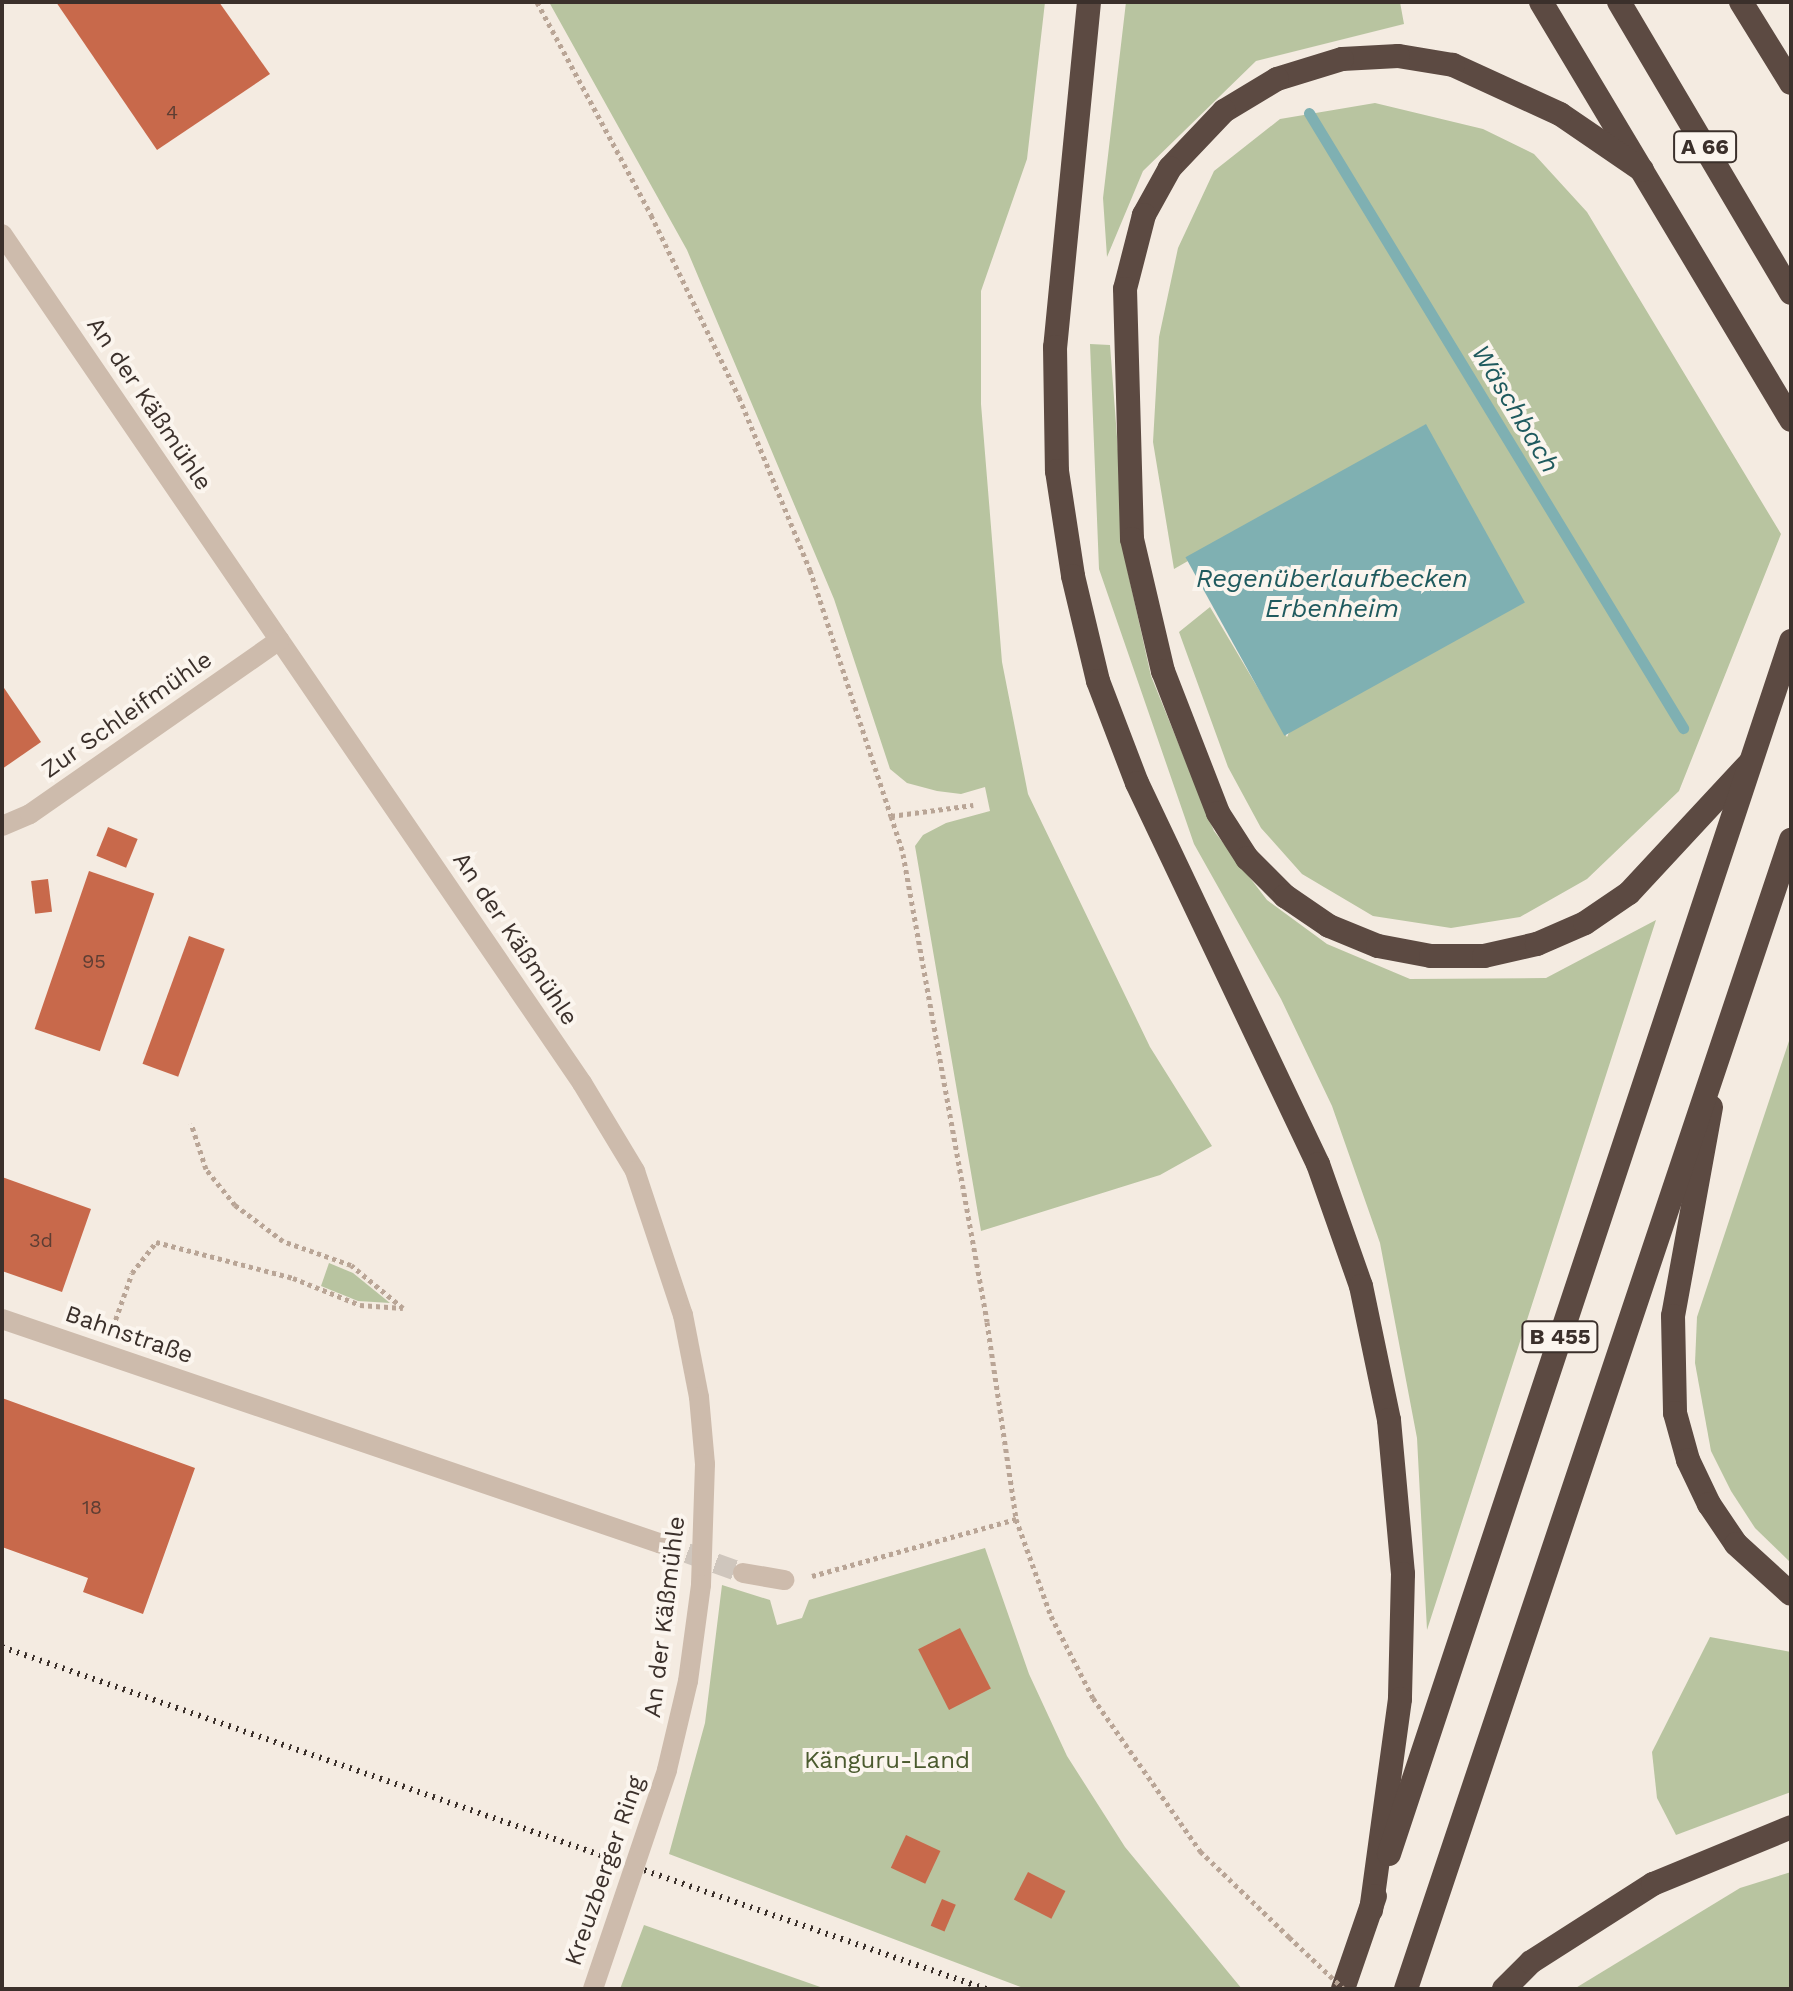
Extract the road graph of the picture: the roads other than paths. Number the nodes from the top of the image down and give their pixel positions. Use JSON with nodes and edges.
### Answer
{"nodes":[{"id":1,"x":1089,"y":2,"type":"edge"},
{"id":2,"x":1541,"y":2,"type":"edge"},
{"id":3,"x":1619,"y":2,"type":"edge"},
{"id":4,"x":1741,"y":2,"type":"edge"},
{"id":5,"x":1791,"y":83,"type":"edge"},
{"id":6,"x":1642,"y":170,"type":"junction"},
{"id":7,"x":2,"y":234,"type":"edge"},
{"id":8,"x":1791,"y":293,"type":"edge"},
{"id":9,"x":1791,"y":420,"type":"edge"},
{"id":10,"x":279,"y":640,"type":"junction"},
{"id":11,"x":1791,"y":641,"type":"edge"},
{"id":12,"x":1749,"y":764,"type":"junction"},
{"id":13,"x":2,"y":826,"type":"edge"},
{"id":14,"x":1791,"y":840,"type":"edge"},
{"id":15,"x":1728,"y":1016,"type":"junction"},
{"id":16,"x":2,"y":1319,"type":"edge"},
{"id":17,"x":659,"y":1543,"type":"tunnel mouth"},
{"id":18,"x":743,"y":1573,"type":"tunnel mouth"},
{"id":19,"x":784,"y":1580,"type":"road end"},
{"id":20,"x":1791,"y":1594,"type":"edge"},
{"id":21,"x":667,"y":1770,"type":"joint"},
{"id":22,"x":1791,"y":1827,"type":"edge"},
{"id":23,"x":1371,"y":1910,"type":"junction"},
{"id":24,"x":593,"y":1989,"type":"edge"},
{"id":25,"x":1344,"y":1989,"type":"edge"},
{"id":26,"x":1406,"y":1989,"type":"edge"},
{"id":27,"x":1504,"y":1989,"type":"edge"}],
"edges":[{"from":1,"to":23,"type":"highway"},
{"from":2,"to":6,"type":"highway","number":"A 66"},
{"from":3,"to":8,"type":"highway","number":"A 66"},
{"from":4,"to":5,"type":"highway"},
{"from":6,"to":9,"type":"highway","number":"A 66"},
{"from":6,"to":12,"type":"highway"},
{"from":7,"to":10,"type":"street","name":"An der Käßmühle"},
{"from":10,"to":13,"type":"street","name":"Zur Schleifmühle"},
{"from":10,"to":21,"type":"street","name":"An der Käßmühle"},
{"from":11,"to":12,"type":"highway","number":"B 455"},
{"from":12,"to":23,"type":"highway","number":"B 455"},
{"from":14,"to":15,"type":"highway","number":"B 455"},
{"from":15,"to":20,"type":"highway"},
{"from":15,"to":26,"type":"highway","number":"B 455"},
{"from":16,"to":17,"type":"street","name":"Bahnstraße"},
{"from":18,"to":19,"type":"street"},
{"from":21,"to":24,"type":"street","name":"Kreuzberger Ring","bridge":true},
{"from":22,"to":27,"type":"highway"},
{"from":23,"to":25,"type":"highway","number":"B 455"}]}
